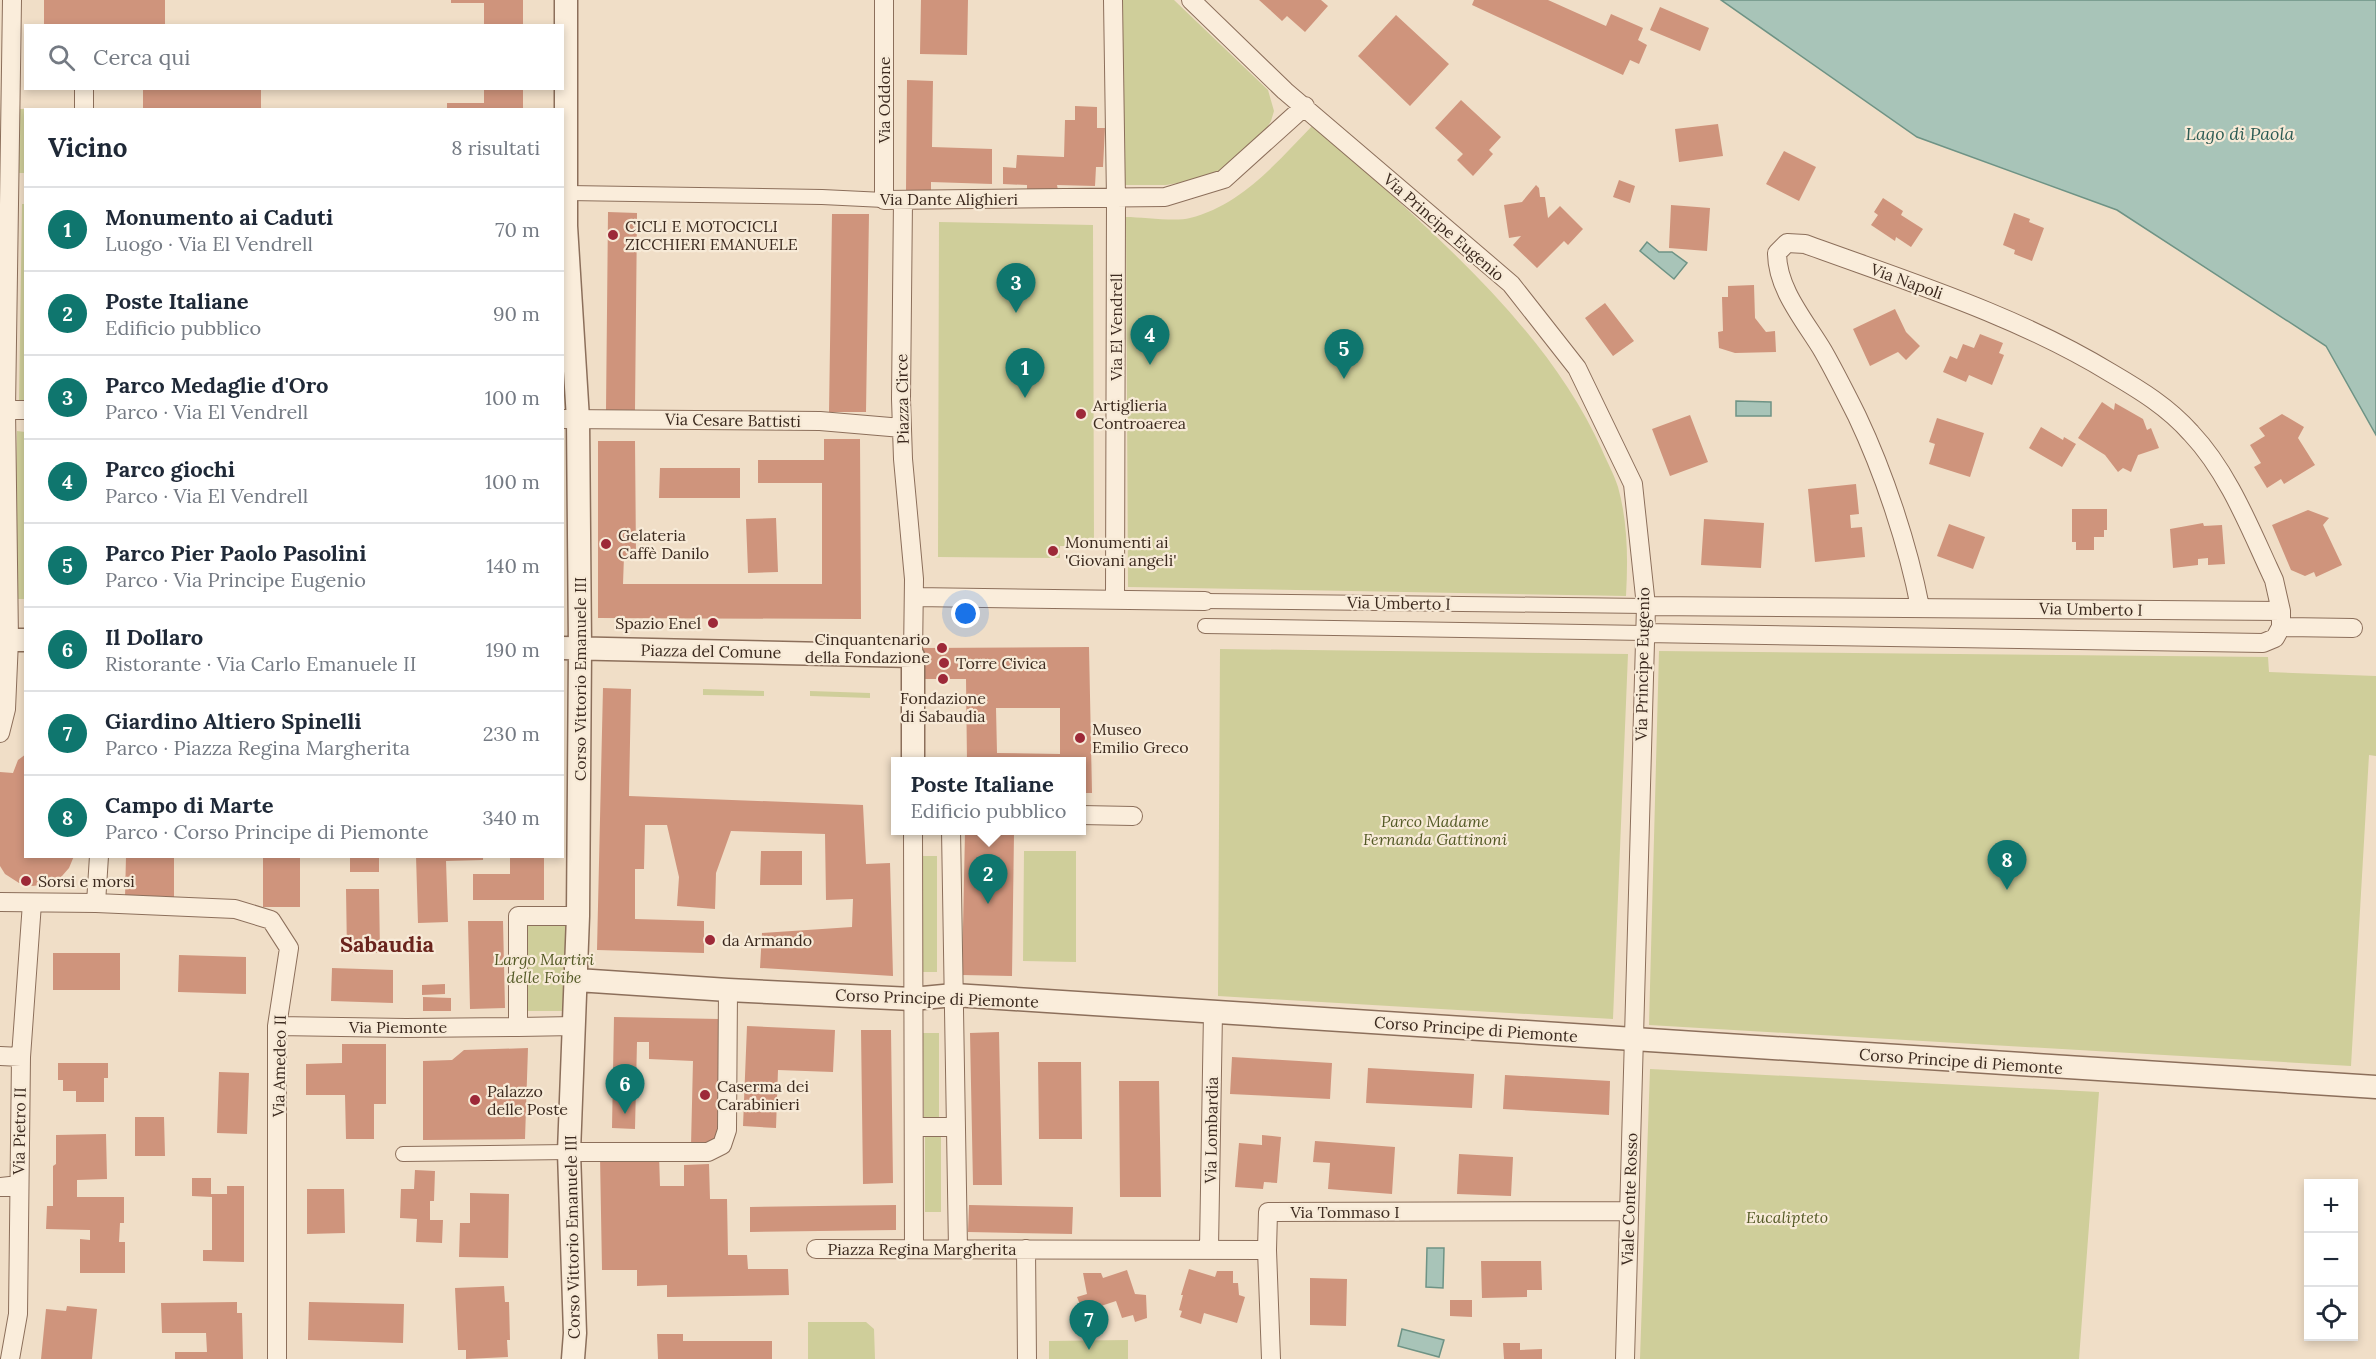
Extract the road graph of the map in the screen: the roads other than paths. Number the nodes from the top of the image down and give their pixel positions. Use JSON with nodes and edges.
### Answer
{"nodes":[{"id":1,"x":12,"y":0,"type":"edge"},
{"id":2,"x":566,"y":0,"type":"edge"},
{"id":3,"x":884,"y":0,"type":"edge"},
{"id":4,"x":1113,"y":0,"type":"edge"},
{"id":5,"x":1191,"y":0,"type":"edge"},
{"id":6,"x":12,"y":45,"type":"edge"},
{"id":7,"x":84,"y":90,"type":"edge"},
{"id":8,"x":1305,"y":106,"type":"junction"},
{"id":9,"x":84,"y":108,"type":"edge"},
{"id":10,"x":18,"y":183,"type":"edge"},
{"id":11,"x":565,"y":193,"type":"edge"},
{"id":12,"x":1116,"y":199,"type":"junction"},
{"id":13,"x":884,"y":200,"type":"junction"},
{"id":14,"x":903,"y":200,"type":"junction"},
{"id":15,"x":3,"y":409,"type":"edge"},
{"id":16,"x":24,"y":410,"type":"edge"},
{"id":17,"x":570,"y":419,"type":"edge"},
{"id":18,"x":902,"y":428,"type":"junction"},
{"id":19,"x":915,"y":597,"type":"junction"},
{"id":20,"x":1115,"y":600,"type":"junction"},
{"id":21,"x":1205,"y":601,"type":"joint"},
{"id":22,"x":1646,"y":606,"type":"junction"},
{"id":23,"x":1884,"y":607,"type":"junction"},
{"id":24,"x":1920,"y":607,"type":"junction"},
{"id":25,"x":2281,"y":619,"type":"junction"},
{"id":26,"x":1205,"y":626,"type":"dead end"},
{"id":27,"x":2353,"y":628,"type":"dead end"},
{"id":28,"x":1645,"y":633,"type":"junction"},
{"id":29,"x":1885,"y":637,"type":"junction"},
{"id":30,"x":11,"y":640,"type":"edge"},
{"id":31,"x":572,"y":648,"type":"edge"},
{"id":32,"x":914,"y":656,"type":"junction"},
{"id":33,"x":0,"y":733,"type":"edge"},
{"id":34,"x":913,"y":757,"type":"edge"},
{"id":35,"x":1086,"y":815,"type":"edge"},
{"id":36,"x":1133,"y":816,"type":"dead end"},
{"id":37,"x":913,"y":835,"type":"edge"},
{"id":38,"x":951,"y":835,"type":"edge"},
{"id":39,"x":99,"y":858,"type":"edge"},
{"id":40,"x":0,"y":902,"type":"edge"},
{"id":41,"x":32,"y":903,"type":"junction"},
{"id":42,"x":96,"y":903,"type":"junction"},
{"id":43,"x":578,"y":916,"type":"junction"},
{"id":44,"x":577,"y":980,"type":"junction"},
{"id":45,"x":728,"y":990,"type":"junction"},
{"id":46,"x":954,"y":995,"type":"junction"},
{"id":47,"x":912,"y":999,"type":"junction"},
{"id":48,"x":1214,"y":1012,"type":"junction"},
{"id":49,"x":277,"y":1026,"type":"junction"},
{"id":50,"x":575,"y":1026,"type":"junction"},
{"id":51,"x":518,"y":1027,"type":"junction"},
{"id":52,"x":1634,"y":1040,"type":"junction"},
{"id":53,"x":0,"y":1056,"type":"edge"},
{"id":54,"x":21,"y":1057,"type":"junction"},
{"id":55,"x":2376,"y":1087,"type":"edge"},
{"id":56,"x":915,"y":1126,"type":"junction"},
{"id":57,"x":956,"y":1127,"type":"junction"},
{"id":58,"x":569,"y":1152,"type":"junction"},
{"id":59,"x":403,"y":1154,"type":"dead end"},
{"id":60,"x":19,"y":1185,"type":"junction"},
{"id":61,"x":0,"y":1186,"type":"edge"},
{"id":62,"x":1629,"y":1211,"type":"junction"},
{"id":63,"x":1209,"y":1248,"type":"junction"},
{"id":64,"x":816,"y":1249,"type":"dead end"},
{"id":65,"x":914,"y":1249,"type":"junction"},
{"id":66,"x":958,"y":1249,"type":"junction"},
{"id":67,"x":1026,"y":1250,"type":"junction"},
{"id":68,"x":1267,"y":1250,"type":"junction"},
{"id":69,"x":9,"y":1359,"type":"edge"},
{"id":70,"x":277,"y":1359,"type":"edge"},
{"id":71,"x":573,"y":1359,"type":"edge"},
{"id":72,"x":1027,"y":1359,"type":"edge"},
{"id":73,"x":1271,"y":1359,"type":"edge"},
{"id":74,"x":1625,"y":1359,"type":"edge"}],
"edges":[{"from":1,"to":6,"type":"street"},
{"from":2,"to":11,"type":"street","name":"Corso Vittorio Emanuele III"},
{"from":3,"to":13,"type":"street","name":"Via Oddone"},
{"from":4,"to":12,"type":"street","name":"Via El Vendrell"},
{"from":5,"to":8,"type":"street","name":"Via Principe Eugenio"},
{"from":6,"to":10,"type":"street"},
{"from":7,"to":9,"type":"street"},
{"from":8,"to":12,"type":"street","name":"Via Dante Alighieri"},
{"from":8,"to":22,"type":"street","name":"Via Principe Eugenio"},
{"from":10,"to":15,"type":"street"},
{"from":11,"to":13,"type":"street","name":"Via Dante Alighieri"},
{"from":11,"to":17,"type":"street","name":"Corso Vittorio Emanuele III"},
{"from":12,"to":14,"type":"street","name":"Via Dante Alighieri"},
{"from":12,"to":20,"type":"street","name":"Via El Vendrell"},
{"from":13,"to":14,"type":"street","name":"Via Dante Alighieri"},
{"from":14,"to":18,"type":"street","name":"Piazza Circe"},
{"from":15,"to":16,"type":"street"},
{"from":15,"to":30,"type":"street"},
{"from":17,"to":18,"type":"street","name":"Via Cesare Battisti"},
{"from":17,"to":31,"type":"street","name":"Corso Vittorio Emanuele III"},
{"from":18,"to":19,"type":"street","name":"Piazza Circe"},
{"from":19,"to":20,"type":"street","name":"Via Umberto I"},
{"from":19,"to":32,"type":"street"},
{"from":20,"to":21,"type":"street","name":"Via Umberto I"},
{"from":21,"to":22,"type":"street","name":"Via Umberto I"},
{"from":22,"to":23,"type":"street","name":"Via Umberto I"},
{"from":22,"to":28,"type":"street","name":"Via Principe Eugenio"},
{"from":23,"to":24,"type":"street","name":"Via Umberto I"},
{"from":23,"to":29,"type":"street"},
{"from":24,"to":25,"type":"street","name":"Via Umberto I"},
{"from":24,"to":25,"type":"street","name":"Via Napoli"},
{"from":25,"to":27,"type":"street","name":"Via Umberto I"},
{"from":25,"to":29,"type":"street","name":"Via Umberto I"},
{"from":26,"to":28,"type":"street","name":"Via Umberto I"},
{"from":28,"to":29,"type":"street","name":"Via Umberto I"},
{"from":28,"to":52,"type":"street","name":"Via Principe Eugenio"},
{"from":30,"to":33,"type":"street"},
{"from":31,"to":32,"type":"street","name":"Piazza del Comune"},
{"from":31,"to":43,"type":"street","name":"Corso Vittorio Emanuele III"},
{"from":32,"to":34,"type":"street"},
{"from":35,"to":36,"type":"street"},
{"from":37,"to":47,"type":"street"},
{"from":38,"to":46,"type":"street"},
{"from":39,"to":42,"type":"street"},
{"from":40,"to":41,"type":"street","name":"Via Amedeo II"},
{"from":41,"to":42,"type":"street","name":"Via Amedeo II"},
{"from":41,"to":54,"type":"street","name":"Via Pietro II"},
{"from":42,"to":49,"type":"street","name":"Via Amedeo II"},
{"from":43,"to":44,"type":"street","name":"Corso Vittorio Emanuele III"},
{"from":43,"to":51,"type":"street"},
{"from":44,"to":45,"type":"street","name":"Corso Principe di Piemonte"},
{"from":44,"to":50,"type":"street","name":"Corso Vittorio Emanuele III"},
{"from":45,"to":47,"type":"street","name":"Corso Principe di Piemonte"},
{"from":45,"to":58,"type":"street"},
{"from":46,"to":47,"type":"street","name":"Corso Principe di Piemonte"},
{"from":46,"to":48,"type":"street","name":"Corso Principe di Piemonte"},
{"from":46,"to":57,"type":"street"},
{"from":47,"to":56,"type":"street"},
{"from":48,"to":52,"type":"street","name":"Corso Principe di Piemonte"},
{"from":48,"to":63,"type":"street","name":"Via Lombardia"},
{"from":49,"to":51,"type":"street","name":"Via Piemonte"},
{"from":49,"to":70,"type":"street","name":"Via Amedeo II"},
{"from":50,"to":51,"type":"street"},
{"from":50,"to":58,"type":"street","name":"Corso Vittorio Emanuele III"},
{"from":52,"to":55,"type":"street","name":"Corso Principe di Piemonte"},
{"from":52,"to":62,"type":"street","name":"Viale Conte Rosso"},
{"from":53,"to":54,"type":"street"},
{"from":54,"to":60,"type":"street","name":"Via Pietro II"},
{"from":56,"to":57,"type":"street"},
{"from":56,"to":65,"type":"street"},
{"from":57,"to":66,"type":"street"},
{"from":58,"to":59,"type":"street"},
{"from":58,"to":71,"type":"street","name":"Corso Vittorio Emanuele III"},
{"from":60,"to":61,"type":"street"},
{"from":60,"to":69,"type":"street","name":"Via Pietro II"},
{"from":62,"to":68,"type":"street","name":"Via Tommaso I"},
{"from":62,"to":74,"type":"street","name":"Viale Conte Rosso"},
{"from":63,"to":67,"type":"street"},
{"from":63,"to":68,"type":"street"},
{"from":64,"to":65,"type":"street","name":"Piazza Regina Margherita"},
{"from":65,"to":66,"type":"street","name":"Piazza Regina Margherita"},
{"from":66,"to":67,"type":"street","name":"Piazza Regina Margherita"},
{"from":67,"to":72,"type":"street","name":"Piazza Regina Margherita"},
{"from":68,"to":73,"type":"street"}]}
